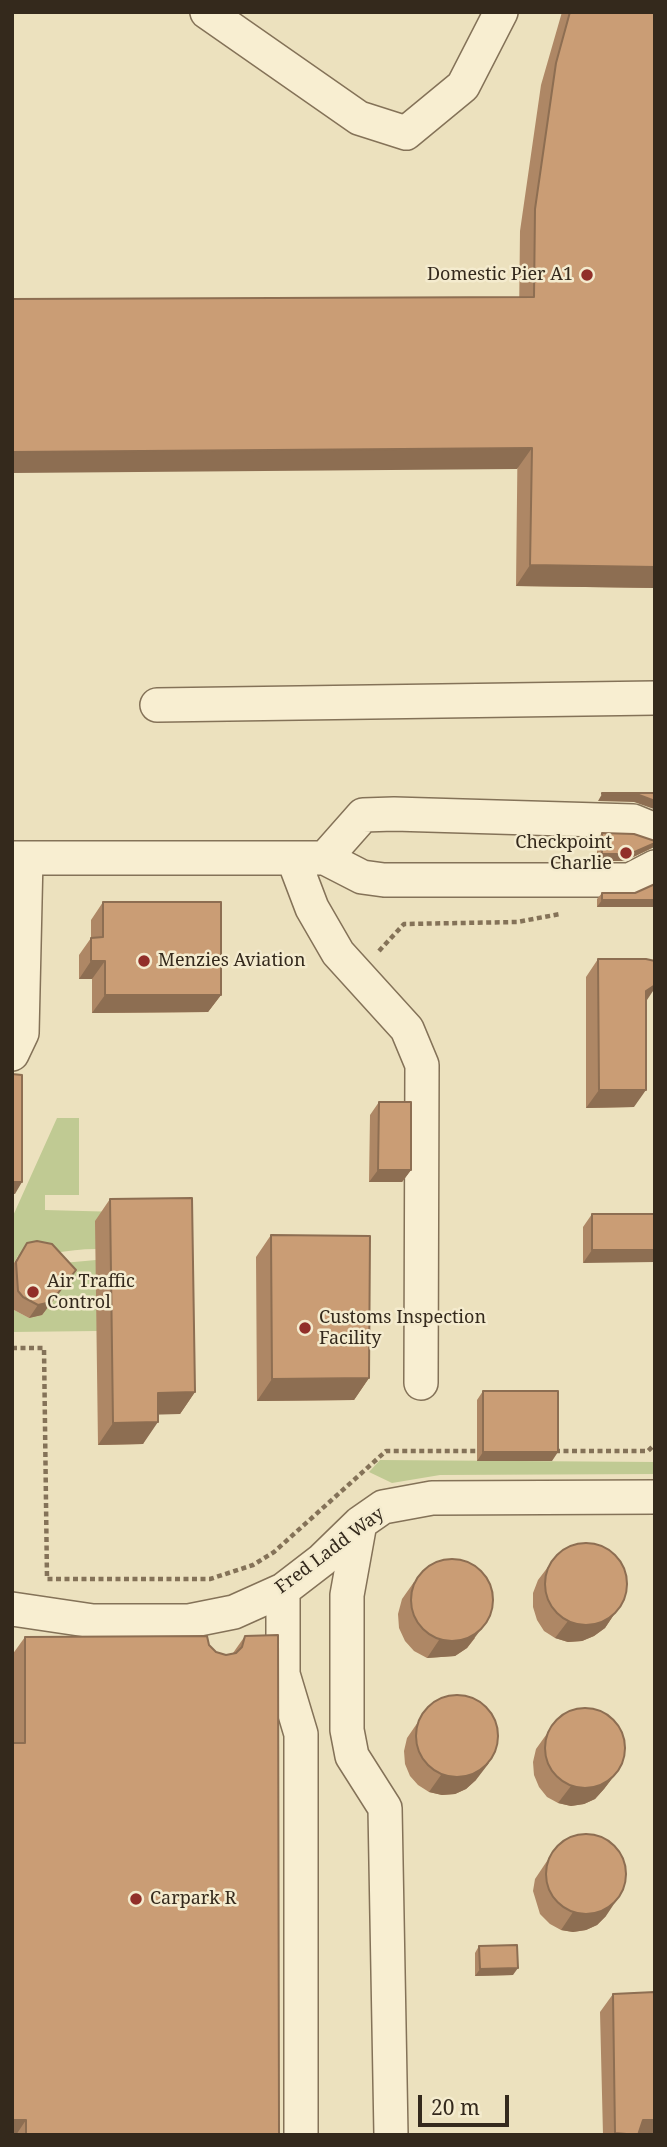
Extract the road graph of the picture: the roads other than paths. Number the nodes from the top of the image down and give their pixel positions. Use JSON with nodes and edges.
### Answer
{"nodes":[{"id":1,"x":207,"y":12,"type":"edge"},
{"id":2,"x":501,"y":12,"type":"edge"},
{"id":3,"x":655,"y":698,"type":"edge"},
{"id":4,"x":157,"y":705,"type":"dead end"},
{"id":5,"x":655,"y":830,"type":"edge"},
{"id":6,"x":19,"y":858,"type":"edge"},
{"id":7,"x":309,"y":858,"type":"junction"},
{"id":8,"x":655,"y":867,"type":"edge"},
{"id":9,"x":12,"y":1054,"type":"edge"},
{"id":10,"x":421,"y":1383,"type":"dead end"},
{"id":11,"x":655,"y":1497,"type":"edge"},
{"id":12,"x":360,"y":1523,"type":"junction"},
{"id":13,"x":283,"y":1590,"type":"junction"},
{"id":14,"x":12,"y":1609,"type":"edge"},
{"id":15,"x":93,"y":1621,"type":"junction"},
{"id":16,"x":12,"y":1633,"type":"edge"},
{"id":17,"x":301,"y":2135,"type":"edge"},
{"id":18,"x":391,"y":2135,"type":"edge"}],
"edges":[{"from":1,"to":2,"type":"street"},
{"from":3,"to":4,"type":"street"},
{"from":5,"to":7,"type":"street"},
{"from":6,"to":7,"type":"street"},
{"from":6,"to":9,"type":"street"},
{"from":7,"to":8,"type":"street"},
{"from":7,"to":10,"type":"street"},
{"from":11,"to":12,"type":"street","name":"Fred Ladd Way"},
{"from":12,"to":13,"type":"street","name":"Fred Ladd Way"},
{"from":12,"to":18,"type":"street"},
{"from":13,"to":15,"type":"street","name":"Fred Ladd Way"},
{"from":13,"to":17,"type":"street"},
{"from":14,"to":15,"type":"street"},
{"from":15,"to":16,"type":"street"}]}
